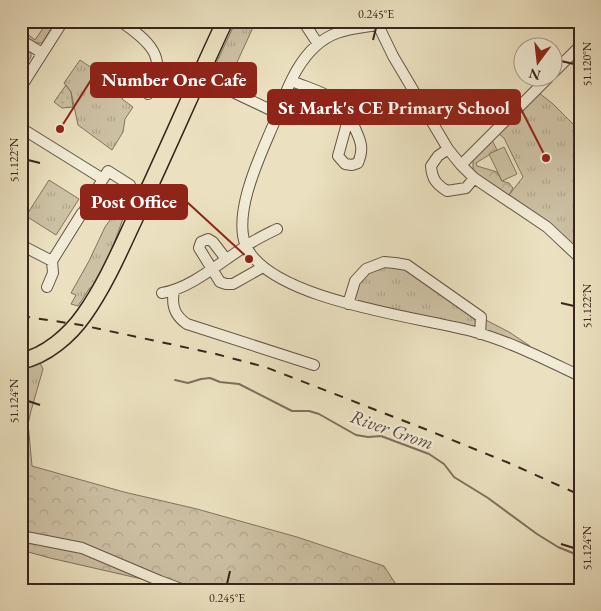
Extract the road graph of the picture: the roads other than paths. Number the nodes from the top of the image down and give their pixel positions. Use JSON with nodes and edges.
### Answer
{"nodes":[{"id":1,"x":63,"y":21,"type":"edge"},
{"id":2,"x":120,"y":21,"type":"edge"},
{"id":3,"x":225,"y":21,"type":"edge"},
{"id":4,"x":303,"y":21,"type":"edge"},
{"id":5,"x":381,"y":23,"type":"edge"},
{"id":6,"x":21,"y":40,"type":"edge"},
{"id":7,"x":318,"y":44,"type":"junction"},
{"id":8,"x":580,"y":46,"type":"edge"},
{"id":9,"x":42,"y":53,"type":"junction"},
{"id":10,"x":564,"y":62,"type":"edge"},
{"id":11,"x":199,"y":76,"type":"junction"},
{"id":12,"x":292,"y":80,"type":"junction"},
{"id":13,"x":21,"y":87,"type":"edge"},
{"id":14,"x":538,"y":88,"type":"edge"},
{"id":15,"x":155,"y":89,"type":"dead end"},
{"id":16,"x":277,"y":113,"type":"junction"},
{"id":17,"x":349,"y":116,"type":"dead end"},
{"id":18,"x":21,"y":128,"type":"edge"},
{"id":19,"x":448,"y":149,"type":"junction"},
{"id":20,"x":461,"y":165,"type":"junction"},
{"id":21,"x":474,"y":178,"type":"junction"},
{"id":22,"x":103,"y":179,"type":"junction"},
{"id":23,"x":130,"y":185,"type":"dead end"},
{"id":24,"x":277,"y":229,"type":"dead end"},
{"id":25,"x":21,"y":245,"type":"edge"},
{"id":26,"x":246,"y":245,"type":"junction"},
{"id":27,"x":580,"y":258,"type":"edge"},
{"id":28,"x":226,"y":259,"type":"junction"},
{"id":29,"x":52,"y":261,"type":"junction"},
{"id":30,"x":263,"y":268,"type":"junction"},
{"id":31,"x":213,"y":269,"type":"junction"},
{"id":32,"x":47,"y":286,"type":"dead end"},
{"id":33,"x":174,"y":291,"type":"junction"},
{"id":34,"x":162,"y":292,"type":"dead end"},
{"id":35,"x":348,"y":304,"type":"junction"},
{"id":36,"x":480,"y":334,"type":"junction"},
{"id":37,"x":21,"y":361,"type":"edge"},
{"id":38,"x":314,"y":365,"type":"dead end"},
{"id":39,"x":580,"y":376,"type":"edge"},
{"id":40,"x":21,"y":536,"type":"edge"},
{"id":41,"x":184,"y":590,"type":"edge"}],
"edges":[{"from":1,"to":9,"type":"street"},
{"from":2,"to":15,"type":"street"},
{"from":3,"to":11,"type":"highway"},
{"from":4,"to":7,"type":"street"},
{"from":5,"to":7,"type":"street"},
{"from":5,"to":19,"type":"street"},
{"from":6,"to":9,"type":"street"},
{"from":7,"to":12,"type":"street"},
{"from":8,"to":10,"type":"street"},
{"from":9,"to":13,"type":"street"},
{"from":11,"to":16,"type":"street"},
{"from":11,"to":37,"type":"highway"},
{"from":12,"to":16,"type":"street"},
{"from":12,"to":17,"type":"street"},
{"from":14,"to":20,"type":"street"},
{"from":16,"to":26,"type":"street"},
{"from":18,"to":22,"type":"street"},
{"from":19,"to":20,"type":"street"},
{"from":19,"to":21,"type":"street"},
{"from":20,"to":21,"type":"street"},
{"from":21,"to":27,"type":"street"},
{"from":22,"to":23,"type":"street"},
{"from":22,"to":29,"type":"street"},
{"from":24,"to":26,"type":"street"},
{"from":25,"to":29,"type":"street"},
{"from":26,"to":28,"type":"street"},
{"from":26,"to":30,"type":"street"},
{"from":28,"to":31,"type":"street"},
{"from":28,"to":31,"type":"street"},
{"from":29,"to":32,"type":"street"},
{"from":30,"to":31,"type":"street"},
{"from":30,"to":35,"type":"street"},
{"from":31,"to":33,"type":"street"},
{"from":33,"to":34,"type":"street"},
{"from":33,"to":38,"type":"street"},
{"from":35,"to":36,"type":"street"},
{"from":35,"to":36,"type":"street"},
{"from":36,"to":39,"type":"street"},
{"from":40,"to":41,"type":"street"}]}
